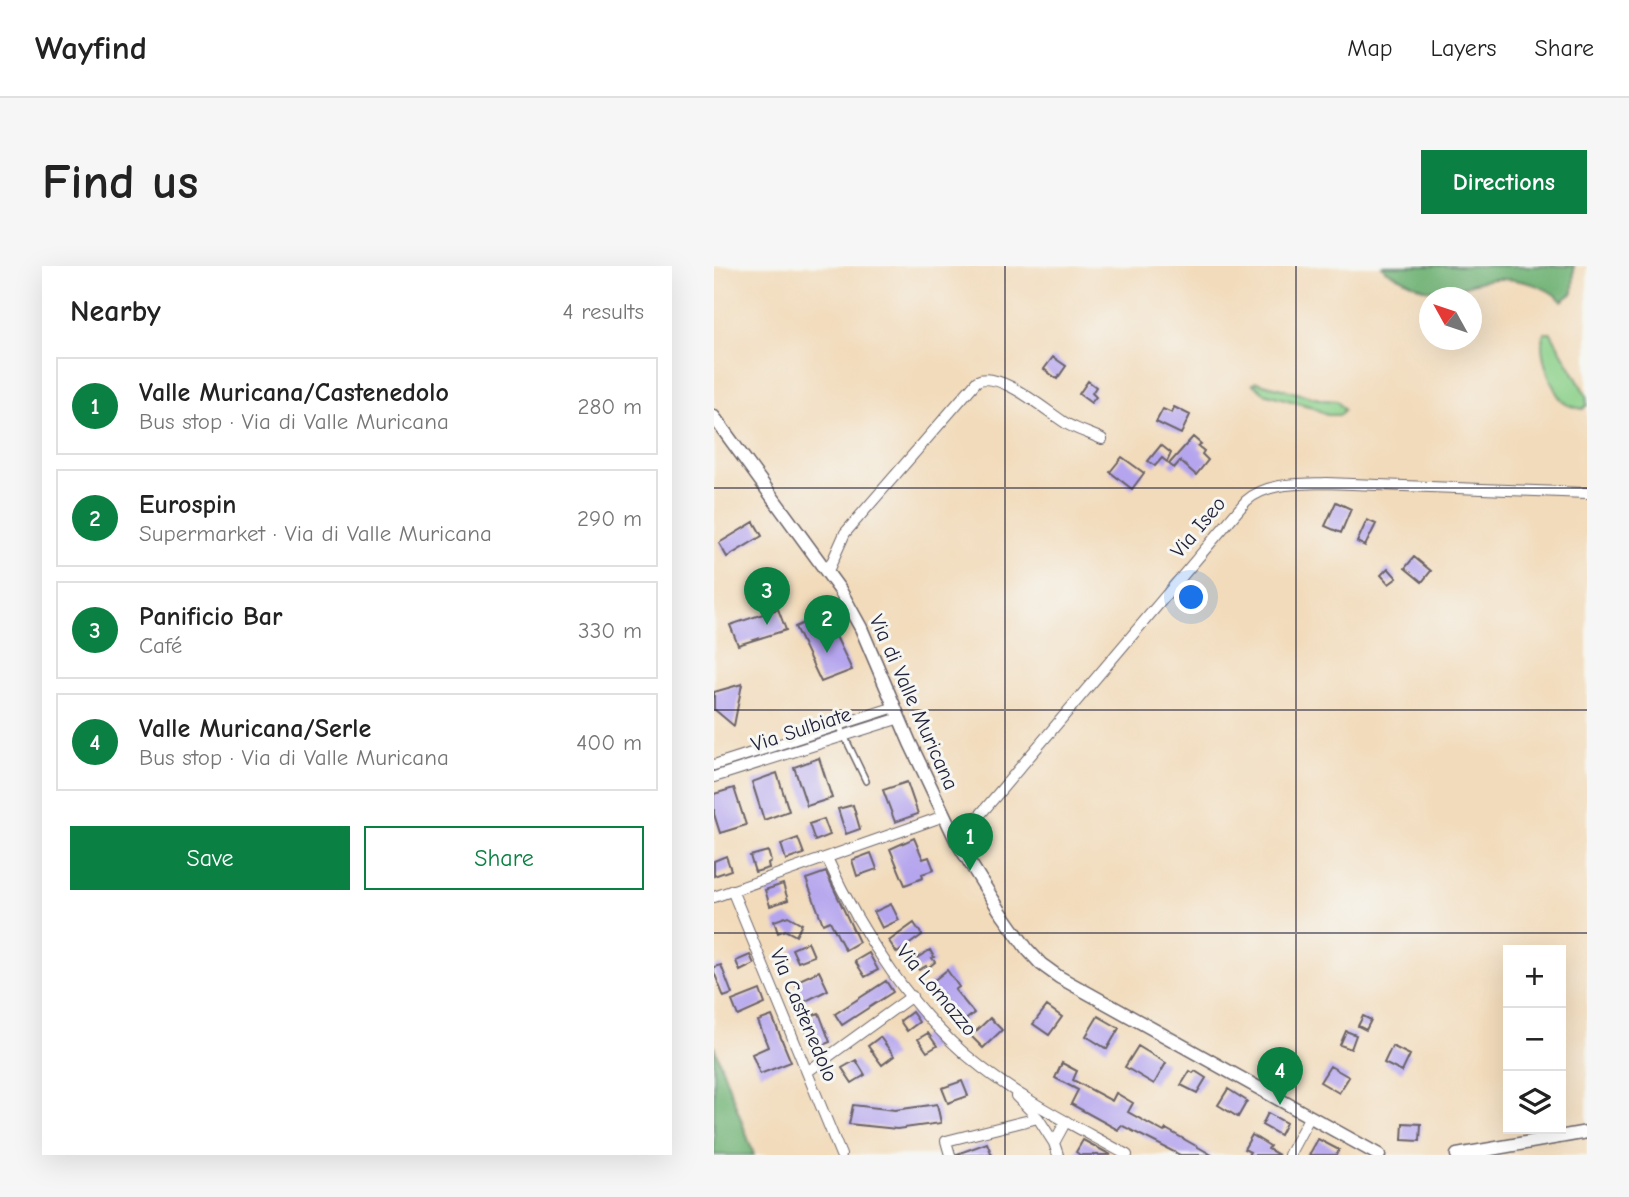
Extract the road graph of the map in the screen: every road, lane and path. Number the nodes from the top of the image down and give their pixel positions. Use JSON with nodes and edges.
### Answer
{"nodes":[{"id":1,"x":714,"y":417,"type":"edge"},
{"id":2,"x":1102,"y":439,"type":"dead end"},
{"id":3,"x":1587,"y":493,"type":"edge"},
{"id":4,"x":828,"y":571,"type":"junction"},
{"id":5,"x":897,"y":712,"type":"junction"},
{"id":6,"x":841,"y":731,"type":"junction"},
{"id":7,"x":775,"y":746,"type":"junction"},
{"id":8,"x":778,"y":757,"type":"junction"},
{"id":9,"x":731,"y":760,"type":"junction"},
{"id":10,"x":714,"y":765,"type":"edge"},
{"id":11,"x":734,"y":771,"type":"junction"},
{"id":12,"x":714,"y":777,"type":"edge"},
{"id":13,"x":866,"y":781,"type":"dead end"},
{"id":14,"x":944,"y":816,"type":"junction"},
{"id":15,"x":957,"y":842,"type":"junction"},
{"id":16,"x":827,"y":858,"type":"junction"},
{"id":17,"x":732,"y":890,"type":"junction"},
{"id":18,"x":714,"y":897,"type":"edge"},
{"id":19,"x":912,"y":996,"type":"junction"},
{"id":20,"x":807,"y":1072,"type":"junction"},
{"id":21,"x":1006,"y":1086,"type":"junction"},
{"id":22,"x":1038,"y":1118,"type":"junction"},
{"id":23,"x":1309,"y":1118,"type":"junction"},
{"id":24,"x":1066,"y":1121,"type":"junction"},
{"id":25,"x":1587,"y":1132,"type":"edge"},
{"id":26,"x":1054,"y":1143,"type":"junction"},
{"id":27,"x":841,"y":1155,"type":"edge"},
{"id":28,"x":950,"y":1155,"type":"edge"},
{"id":29,"x":1058,"y":1155,"type":"edge"},
{"id":30,"x":1127,"y":1155,"type":"edge"},
{"id":31,"x":1289,"y":1155,"type":"edge"},
{"id":32,"x":1378,"y":1155,"type":"edge"},
{"id":33,"x":1457,"y":1155,"type":"edge"}],
"edges":[{"from":1,"to":4,"type":"street","name":"Via di Valle Muricana"},
{"from":2,"to":4,"type":"street"},
{"from":3,"to":15,"type":"street","name":"Via Iseo"},
{"from":4,"to":5,"type":"street","name":"Via di Valle Muricana"},
{"from":5,"to":6,"type":"street","name":"Via Sulbiate"},
{"from":5,"to":14,"type":"street","name":"Via di Valle Muricana"},
{"from":6,"to":7,"type":"street","name":"Via Sulbiate"},
{"from":6,"to":8,"type":"street","name":"Via Sulbiate"},
{"from":6,"to":13,"type":"lane"},
{"from":7,"to":8,"type":"lane"},
{"from":7,"to":9,"type":"street","name":"Via Sulbiate"},
{"from":8,"to":11,"type":"street","name":"Via Sulbiate"},
{"from":9,"to":10,"type":"street","name":"Via Sulbiate"},
{"from":9,"to":11,"type":"lane"},
{"from":11,"to":12,"type":"street","name":"Via Sulbiate"},
{"from":14,"to":15,"type":"street","name":"Via di Valle Muricana"},
{"from":14,"to":16,"type":"street"},
{"from":15,"to":23,"type":"street","name":"Via di Valle Muricana"},
{"from":16,"to":17,"type":"street"},
{"from":16,"to":19,"type":"street","name":"Via Lomazzo"},
{"from":17,"to":18,"type":"street"},
{"from":17,"to":20,"type":"street","name":"Via Castenedolo"},
{"from":19,"to":20,"type":"street"},
{"from":19,"to":21,"type":"street","name":"Via Lomazzo"},
{"from":20,"to":27,"type":"street","name":"Via Castenedolo"},
{"from":21,"to":22,"type":"street"},
{"from":21,"to":24,"type":"street","name":"Via Lomazzo"},
{"from":22,"to":26,"type":"street"},
{"from":22,"to":28,"type":"street"},
{"from":23,"to":31,"type":"street"},
{"from":23,"to":32,"type":"street","name":"Via di Valle Muricana"},
{"from":24,"to":26,"type":"street"},
{"from":24,"to":30,"type":"street","name":"Via Lomazzo"},
{"from":25,"to":33,"type":"street"},
{"from":26,"to":29,"type":"street"}]}
